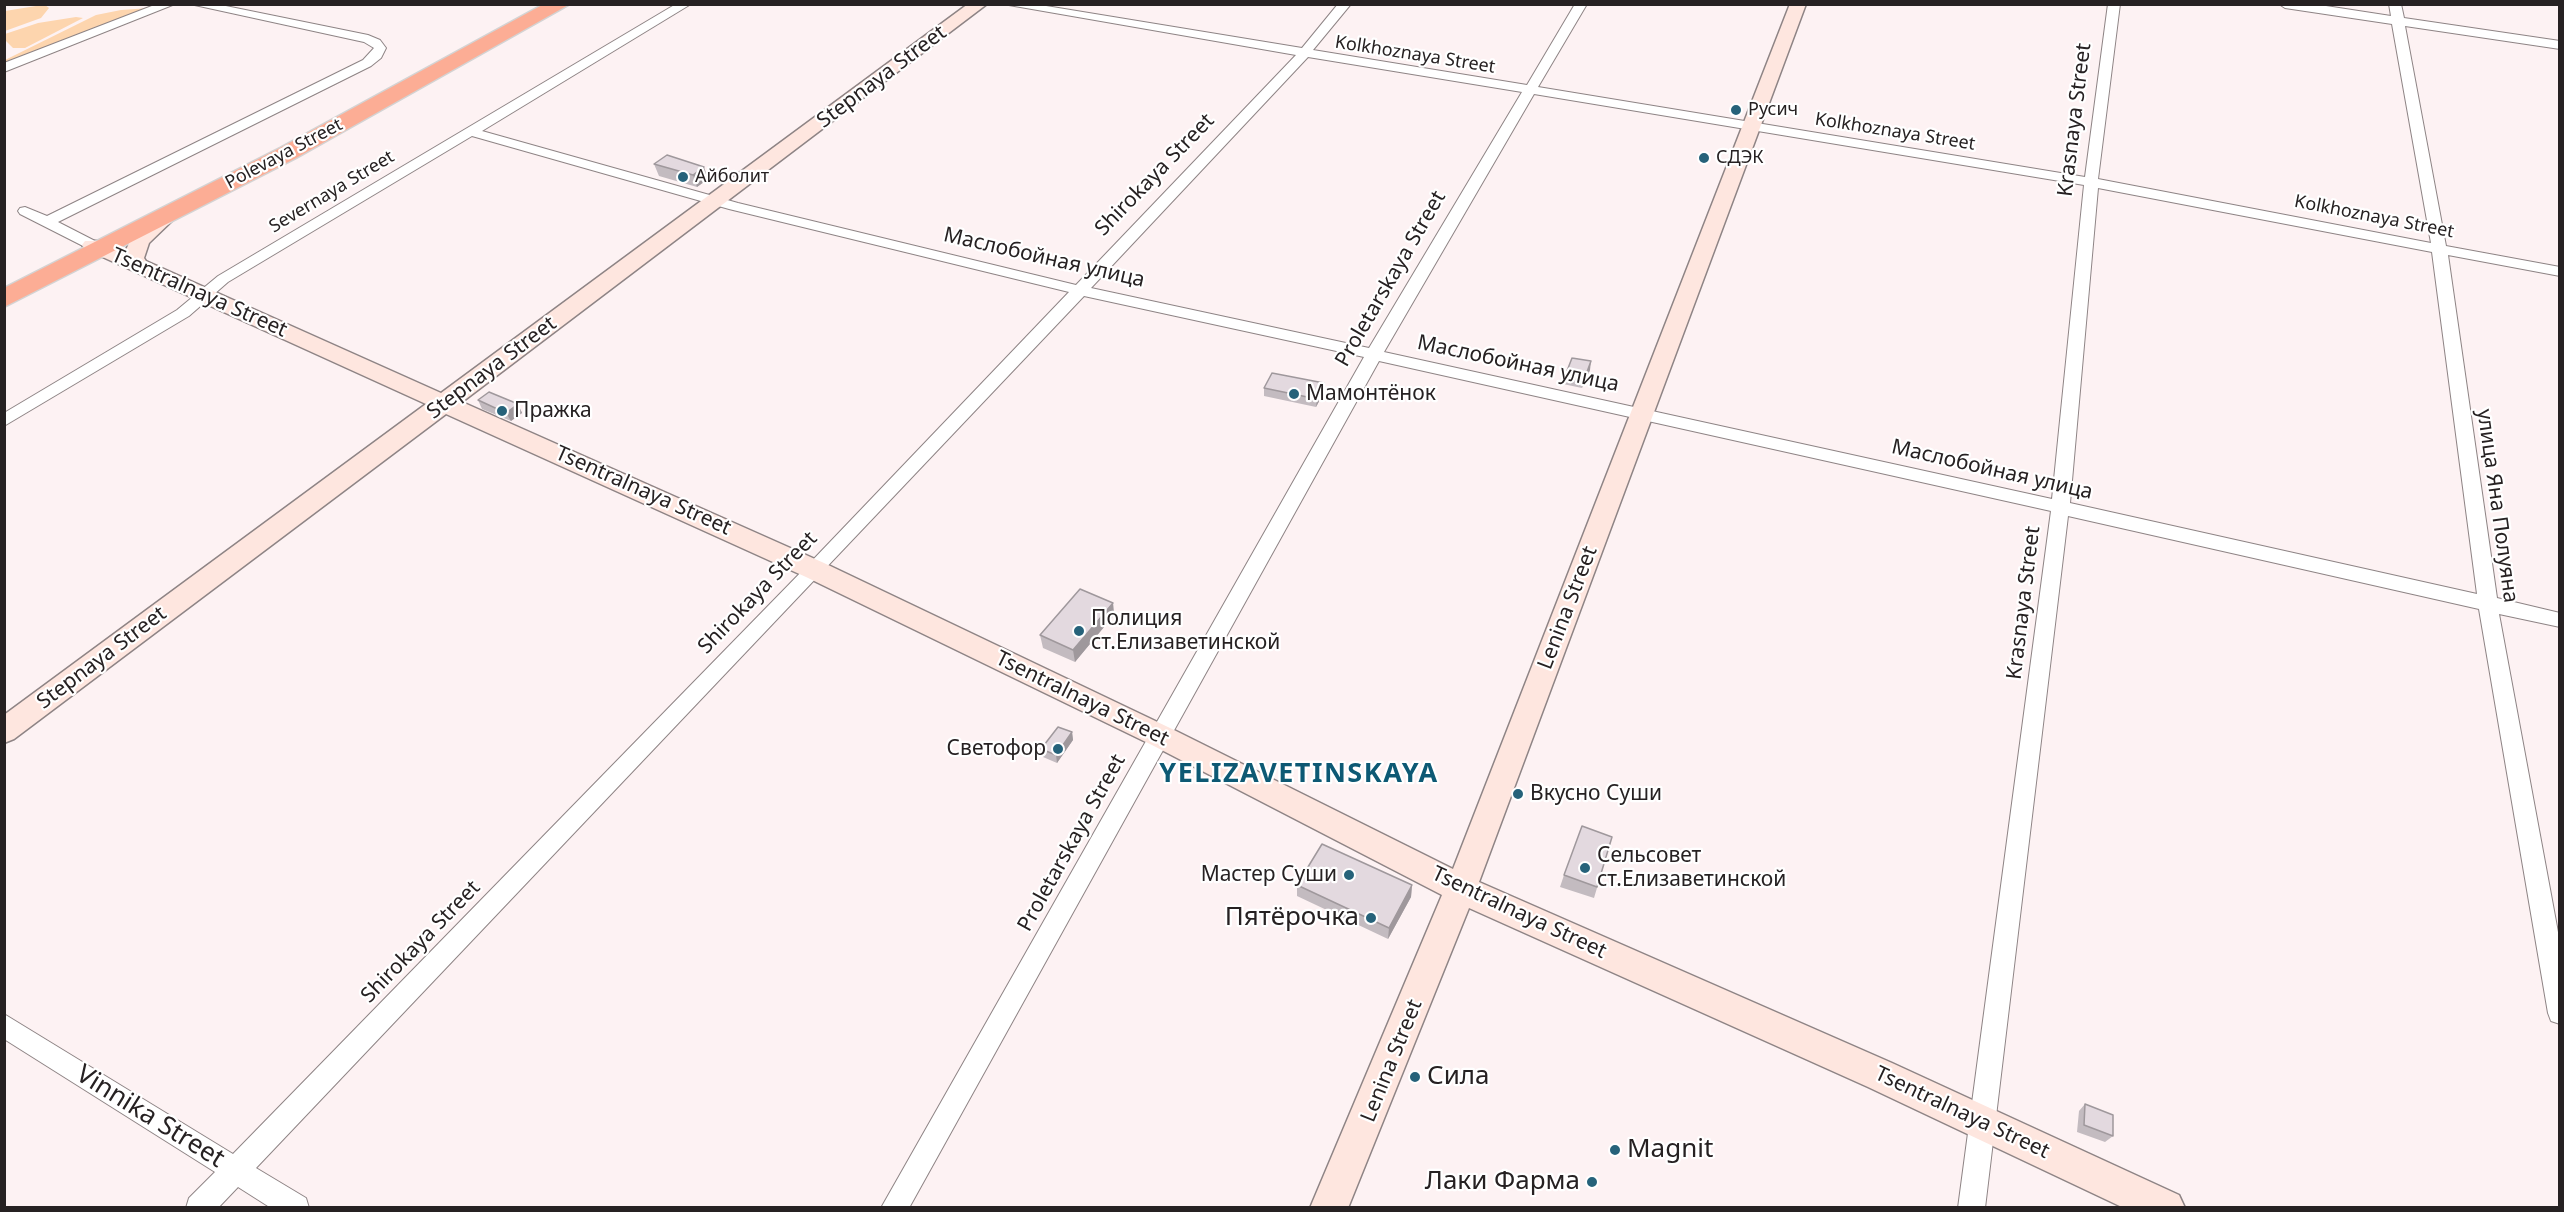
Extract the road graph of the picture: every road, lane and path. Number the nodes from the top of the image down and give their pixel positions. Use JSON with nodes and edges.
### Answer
{"nodes":[{"id":1,"x":169,"y":4,"type":"edge"},
{"id":2,"x":196,"y":4,"type":"edge"},
{"id":3,"x":546,"y":4,"type":"edge"},
{"id":4,"x":560,"y":4,"type":"edge"},
{"id":5,"x":685,"y":4,"type":"edge"},
{"id":6,"x":979,"y":4,"type":"edge"},
{"id":7,"x":1009,"y":4,"type":"edge"},
{"id":8,"x":1345,"y":4,"type":"edge"},
{"id":9,"x":1581,"y":4,"type":"edge"},
{"id":10,"x":1798,"y":4,"type":"edge"},
{"id":11,"x":2114,"y":4,"type":"edge"},
{"id":12,"x":2285,"y":4,"type":"edge"},
{"id":13,"x":2396,"y":13,"type":"edge"},
{"id":14,"x":2559,"y":45,"type":"edge"},
{"id":15,"x":1303,"y":55,"type":"junction"},
{"id":16,"x":4,"y":68,"type":"edge"},
{"id":17,"x":1529,"y":91,"type":"junction"},
{"id":18,"x":1752,"y":127,"type":"junction"},
{"id":19,"x":472,"y":132,"type":"junction"},
{"id":20,"x":2091,"y":182,"type":"junction"},
{"id":21,"x":718,"y":200,"type":"junction"},
{"id":22,"x":26,"y":211,"type":"dead end"},
{"id":23,"x":168,"y":214,"type":"junction"},
{"id":24,"x":47,"y":222,"type":"junction"},
{"id":25,"x":97,"y":247,"type":"junction"},
{"id":26,"x":2439,"y":248,"type":"junction"},
{"id":27,"x":138,"y":265,"type":"junction"},
{"id":28,"x":2559,"y":272,"type":"edge"},
{"id":29,"x":53,"y":274,"type":"junction"},
{"id":30,"x":4,"y":290,"type":"edge"},
{"id":31,"x":1078,"y":290,"type":"junction"},
{"id":32,"x":203,"y":296,"type":"junction"},
{"id":33,"x":4,"y":299,"type":"edge"},
{"id":34,"x":1373,"y":356,"type":"junction"},
{"id":35,"x":447,"y":402,"type":"junction"},
{"id":36,"x":1642,"y":413,"type":"junction"},
{"id":37,"x":4,"y":421,"type":"edge"},
{"id":38,"x":2060,"y":509,"type":"junction"},
{"id":39,"x":815,"y":570,"type":"junction"},
{"id":40,"x":2488,"y":605,"type":"junction"},
{"id":41,"x":2559,"y":620,"type":"edge"},
{"id":42,"x":4,"y":731,"type":"edge"},
{"id":43,"x":1160,"y":736,"type":"junction"},
{"id":44,"x":1461,"y":889,"type":"junction"},
{"id":45,"x":2559,"y":1013,"type":"edge"},
{"id":46,"x":4,"y":1025,"type":"edge"},
{"id":47,"x":1981,"y":1122,"type":"junction"},
{"id":48,"x":233,"y":1170,"type":"junction"},
{"id":49,"x":199,"y":1208,"type":"edge"},
{"id":50,"x":296,"y":1208,"type":"edge"},
{"id":51,"x":894,"y":1208,"type":"edge"},
{"id":52,"x":1329,"y":1208,"type":"edge"},
{"id":53,"x":1971,"y":1208,"type":"edge"},
{"id":54,"x":2166,"y":1208,"type":"edge"}],
"edges":[{"from":1,"to":16,"type":"street"},
{"from":2,"to":24,"type":"street"},
{"from":3,"to":25,"type":"highway","name":"Polevaya Street"},
{"from":4,"to":23,"type":"highway","name":"Polevaya Street"},
{"from":5,"to":19,"type":"street","name":"Severnaya Street"},
{"from":6,"to":21,"type":"street","name":"Stepnaya Street"},
{"from":7,"to":15,"type":"street","name":"Kolkhoznaya Street"},
{"from":8,"to":15,"type":"street","name":"Shirokaya Street"},
{"from":9,"to":17,"type":"street","name":"Proletarskaya Street"},
{"from":10,"to":18,"type":"street","name":"Lenina Street"},
{"from":11,"to":20,"type":"street","name":"Krasnaya Street"},
{"from":12,"to":13,"type":"street"},
{"from":13,"to":14,"type":"street"},
{"from":13,"to":26,"type":"street","name":"улица Яна Полуяна"},
{"from":15,"to":17,"type":"street","name":"Kolkhoznaya Street"},
{"from":15,"to":31,"type":"street","name":"Shirokaya Street"},
{"from":17,"to":18,"type":"street","name":"Kolkhoznaya Street"},
{"from":17,"to":34,"type":"street","name":"Proletarskaya Street"},
{"from":18,"to":20,"type":"street","name":"Kolkhoznaya Street"},
{"from":18,"to":36,"type":"street","name":"Lenina Street"},
{"from":19,"to":21,"type":"street","name":"Маслобойная улица"},
{"from":19,"to":32,"type":"street","name":"Severnaya Street"},
{"from":20,"to":26,"type":"street","name":"Kolkhoznaya Street"},
{"from":20,"to":38,"type":"street","name":"Krasnaya Street"},
{"from":21,"to":31,"type":"street","name":"Маслобойная улица"},
{"from":21,"to":35,"type":"street","name":"Stepnaya Street"},
{"from":22,"to":24,"type":"street"},
{"from":23,"to":25,"type":"highway","name":"Polevaya Street"},
{"from":23,"to":27,"type":"street"},
{"from":24,"to":25,"type":"street"},
{"from":25,"to":27,"type":"street","name":"Tsentralnaya Street"},
{"from":25,"to":29,"type":"highway","name":"Polevaya Street"},
{"from":25,"to":30,"type":"highway","name":"Polevaya Street"},
{"from":26,"to":28,"type":"street","name":"Kolkhoznaya Street"},
{"from":26,"to":40,"type":"street","name":"улица Яна Полуяна"},
{"from":27,"to":29,"type":"street"},
{"from":27,"to":32,"type":"street","name":"Tsentralnaya Street"},
{"from":29,"to":33,"type":"highway","name":"Polevaya Street"},
{"from":31,"to":34,"type":"street","name":"Маслобойная улица"},
{"from":31,"to":39,"type":"street","name":"Shirokaya Street"},
{"from":32,"to":35,"type":"street","name":"Tsentralnaya Street"},
{"from":32,"to":37,"type":"street","name":"Severnaya Street"},
{"from":34,"to":36,"type":"street","name":"Маслобойная улица"},
{"from":34,"to":43,"type":"street","name":"Proletarskaya Street"},
{"from":35,"to":39,"type":"street","name":"Tsentralnaya Street"},
{"from":35,"to":42,"type":"street","name":"Stepnaya Street"},
{"from":36,"to":38,"type":"street","name":"Маслобойная улица"},
{"from":36,"to":44,"type":"street","name":"Lenina Street"},
{"from":38,"to":40,"type":"street","name":"Маслобойная улица"},
{"from":38,"to":47,"type":"street","name":"Krasnaya Street"},
{"from":39,"to":43,"type":"street","name":"Tsentralnaya Street"},
{"from":39,"to":48,"type":"street","name":"Shirokaya Street"},
{"from":40,"to":41,"type":"street","name":"Маслобойная улица"},
{"from":40,"to":45,"type":"street","name":"улица Яна Полуяна"},
{"from":43,"to":44,"type":"street","name":"Tsentralnaya Street"},
{"from":43,"to":51,"type":"street","name":"Proletarskaya Street"},
{"from":44,"to":47,"type":"street","name":"Tsentralnaya Street"},
{"from":44,"to":52,"type":"street","name":"Lenina Street"},
{"from":46,"to":48,"type":"street","name":"Vinnika Street"},
{"from":47,"to":53,"type":"street","name":"Krasnaya Street"},
{"from":47,"to":54,"type":"street","name":"Tsentralnaya Street"},
{"from":48,"to":49,"type":"street","name":"Shirokaya Street"},
{"from":48,"to":50,"type":"street","name":"Vinnika Street"}]}
